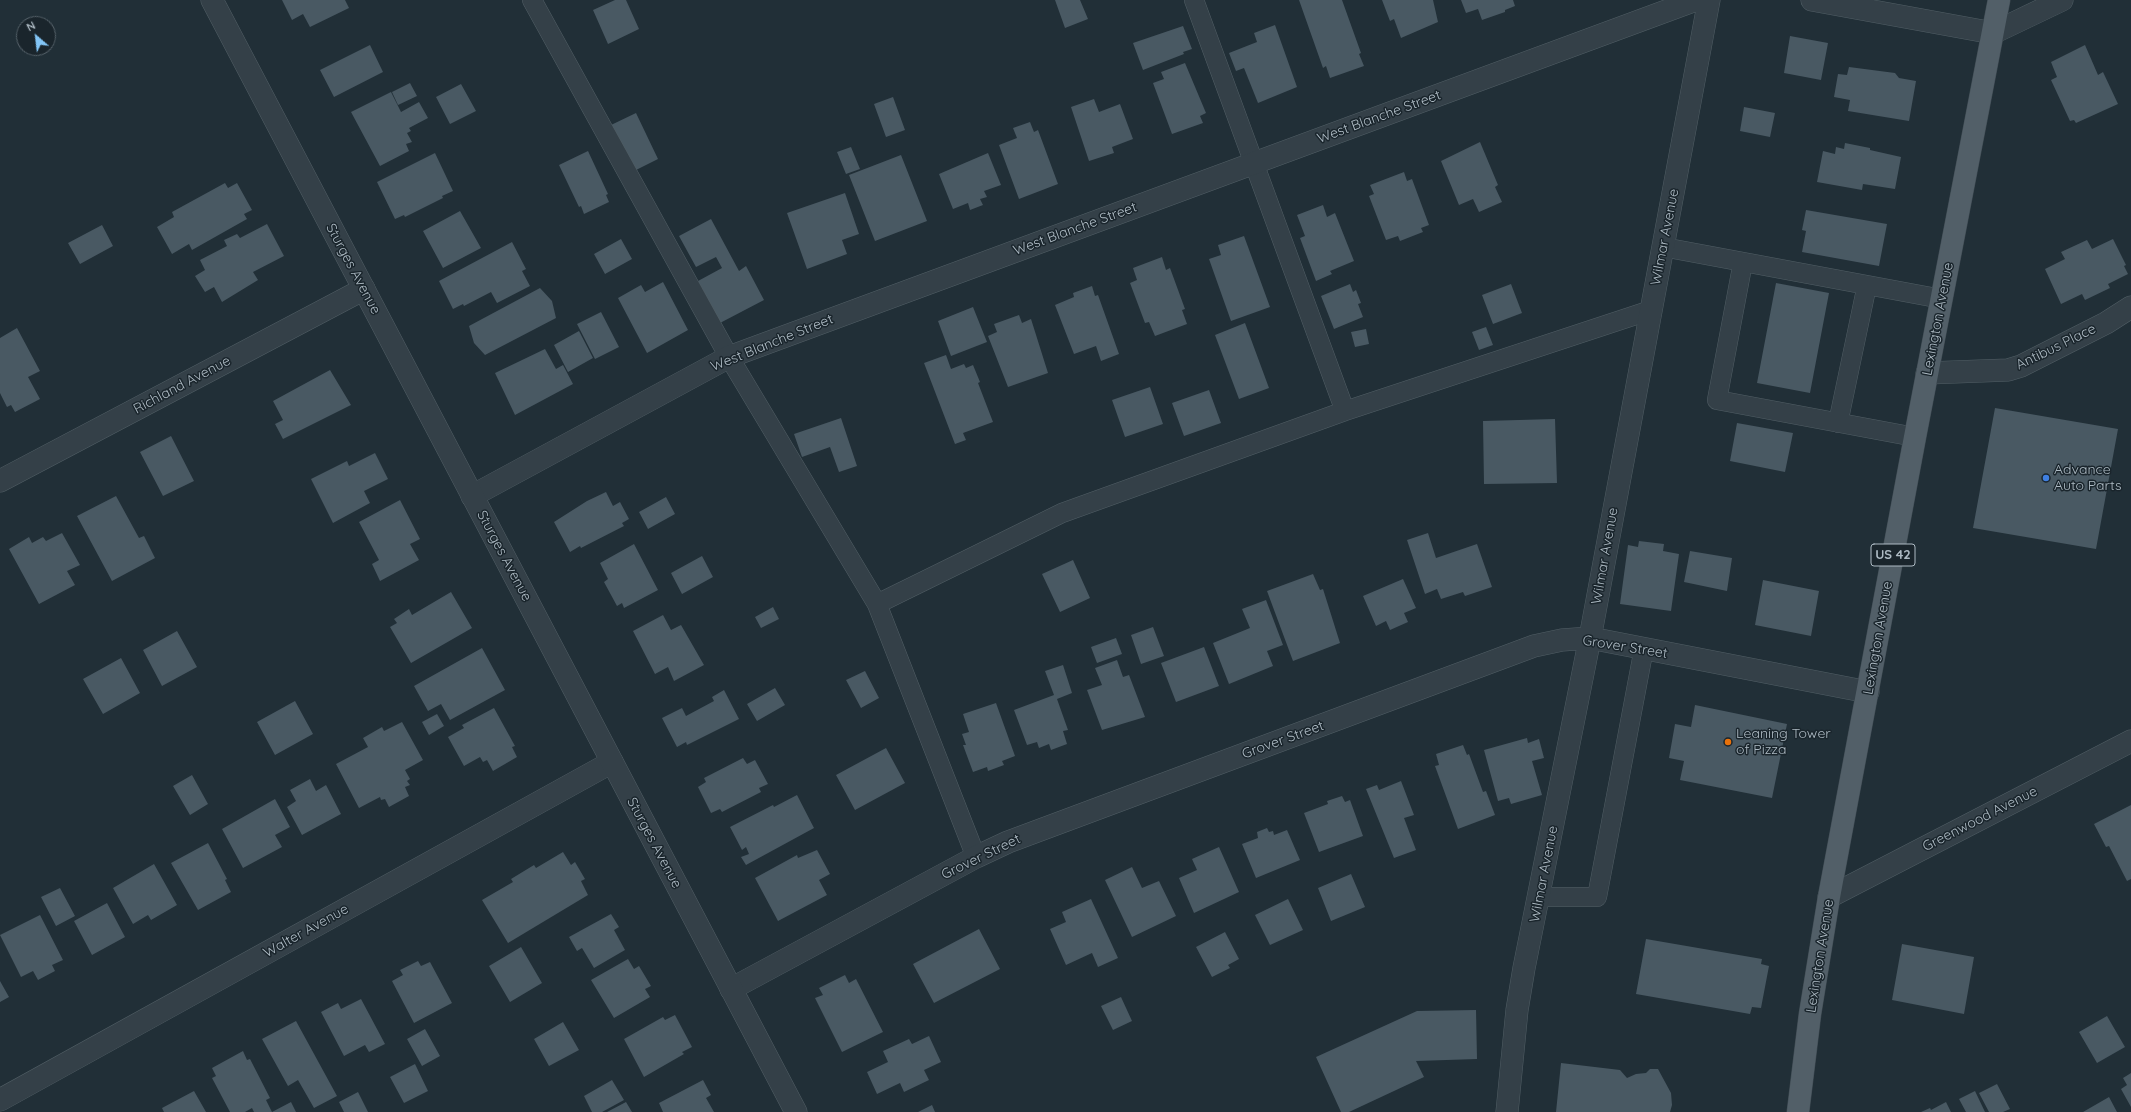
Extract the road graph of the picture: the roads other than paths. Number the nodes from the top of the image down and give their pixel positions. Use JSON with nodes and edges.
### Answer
{"nodes":[{"id":1,"x":212,"y":0,"type":"edge"},
{"id":2,"x":532,"y":0,"type":"edge"},
{"id":3,"x":1194,"y":0,"type":"edge"},
{"id":4,"x":1696,"y":0,"type":"edge"},
{"id":5,"x":1709,"y":0,"type":"edge"},
{"id":6,"x":1812,"y":0,"type":"edge"},
{"id":7,"x":1999,"y":0,"type":"edge"},
{"id":8,"x":2062,"y":0,"type":"edge"},
{"id":9,"x":1993,"y":33,"type":"junction"},
{"id":10,"x":1253,"y":163,"type":"junction"},
{"id":11,"x":1663,"y":247,"type":"junction"},
{"id":12,"x":1743,"y":262,"type":"junction"},
{"id":13,"x":1867,"y":285,"type":"junction"},
{"id":14,"x":364,"y":289,"type":"junction"},
{"id":15,"x":1942,"y":298,"type":"junction"},
{"id":16,"x":2131,"y":307,"type":"edge"},
{"id":17,"x":1651,"y":310,"type":"junction"},
{"id":18,"x":729,"y":357,"type":"junction"},
{"id":19,"x":1928,"y":373,"type":"junction"},
{"id":20,"x":1344,"y":411,"type":"junction"},
{"id":21,"x":1838,"y":423,"type":"junction"},
{"id":22,"x":1915,"y":437,"type":"junction"},
{"id":23,"x":0,"y":481,"type":"edge"},
{"id":24,"x":472,"y":496,"type":"junction"},
{"id":25,"x":877,"y":604,"type":"junction"},
{"id":26,"x":1590,"y":638,"type":"junction"},
{"id":27,"x":1644,"y":648,"type":"junction"},
{"id":28,"x":1868,"y":692,"type":"junction"},
{"id":29,"x":2131,"y":741,"type":"edge"},
{"id":30,"x":612,"y":762,"type":"junction"},
{"id":31,"x":976,"y":857,"type":"junction"},
{"id":32,"x":1539,"y":897,"type":"junction"},
{"id":33,"x":1829,"y":897,"type":"junction"},
{"id":34,"x":731,"y":989,"type":"junction"},
{"id":35,"x":0,"y":1100,"type":"edge"},
{"id":36,"x":796,"y":1112,"type":"edge"},
{"id":37,"x":1507,"y":1112,"type":"edge"},
{"id":38,"x":1798,"y":1112,"type":"edge"}],
"edges":[{"from":1,"to":14,"type":"street","name":"Sturges Avenue"},
{"from":2,"to":18,"type":"lane"},
{"from":3,"to":10,"type":"lane"},
{"from":4,"to":10,"type":"street","name":"West Blanche Street"},
{"from":5,"to":11,"type":"street","name":"Wilmar Avenue"},
{"from":6,"to":9,"type":"street"},
{"from":7,"to":9,"type":"main road","name":"Lexington Avenue","number":"US 42"},
{"from":8,"to":9,"type":"street"},
{"from":9,"to":15,"type":"main road","name":"Lexington Avenue","number":"US 42"},
{"from":10,"to":18,"type":"street","name":"West Blanche Street"},
{"from":10,"to":20,"type":"lane"},
{"from":11,"to":12,"type":"lane"},
{"from":11,"to":17,"type":"street","name":"Wilmar Avenue"},
{"from":12,"to":13,"type":"lane"},
{"from":12,"to":21,"type":"lane"},
{"from":13,"to":15,"type":"lane"},
{"from":13,"to":21,"type":"lane"},
{"from":14,"to":23,"type":"street","name":"Richland Avenue"},
{"from":14,"to":24,"type":"street","name":"Sturges Avenue"},
{"from":15,"to":19,"type":"main road","name":"Lexington Avenue","number":"US 42"},
{"from":16,"to":19,"type":"street","name":"Antibus Place"},
{"from":17,"to":20,"type":"lane"},
{"from":17,"to":26,"type":"street","name":"Wilmar Avenue"},
{"from":18,"to":24,"type":"street","name":"West Blanche Street"},
{"from":18,"to":25,"type":"lane"},
{"from":19,"to":22,"type":"main road","name":"Lexington Avenue","number":"US 42"},
{"from":20,"to":25,"type":"lane"},
{"from":21,"to":22,"type":"lane"},
{"from":22,"to":28,"type":"main road","name":"Lexington Avenue","number":"US 42"},
{"from":24,"to":30,"type":"street","name":"Sturges Avenue"},
{"from":25,"to":31,"type":"lane"},
{"from":26,"to":27,"type":"street","name":"Grover Street"},
{"from":26,"to":31,"type":"street","name":"Grover Street"},
{"from":26,"to":32,"type":"street","name":"Wilmar Avenue"},
{"from":27,"to":28,"type":"street","name":"Grover Street"},
{"from":27,"to":32,"type":"lane"},
{"from":28,"to":33,"type":"main road","name":"Lexington Avenue","number":"US 42"},
{"from":29,"to":33,"type":"street","name":"Greenwood Avenue"},
{"from":30,"to":34,"type":"street","name":"Sturges Avenue"},
{"from":30,"to":35,"type":"street","name":"Walter Avenue"},
{"from":31,"to":34,"type":"street","name":"Grover Street"},
{"from":32,"to":37,"type":"street","name":"Wilmar Avenue"},
{"from":33,"to":38,"type":"main road","name":"Lexington Avenue","number":"US 42"},
{"from":34,"to":36,"type":"street","name":"Sturges Avenue"}]}
